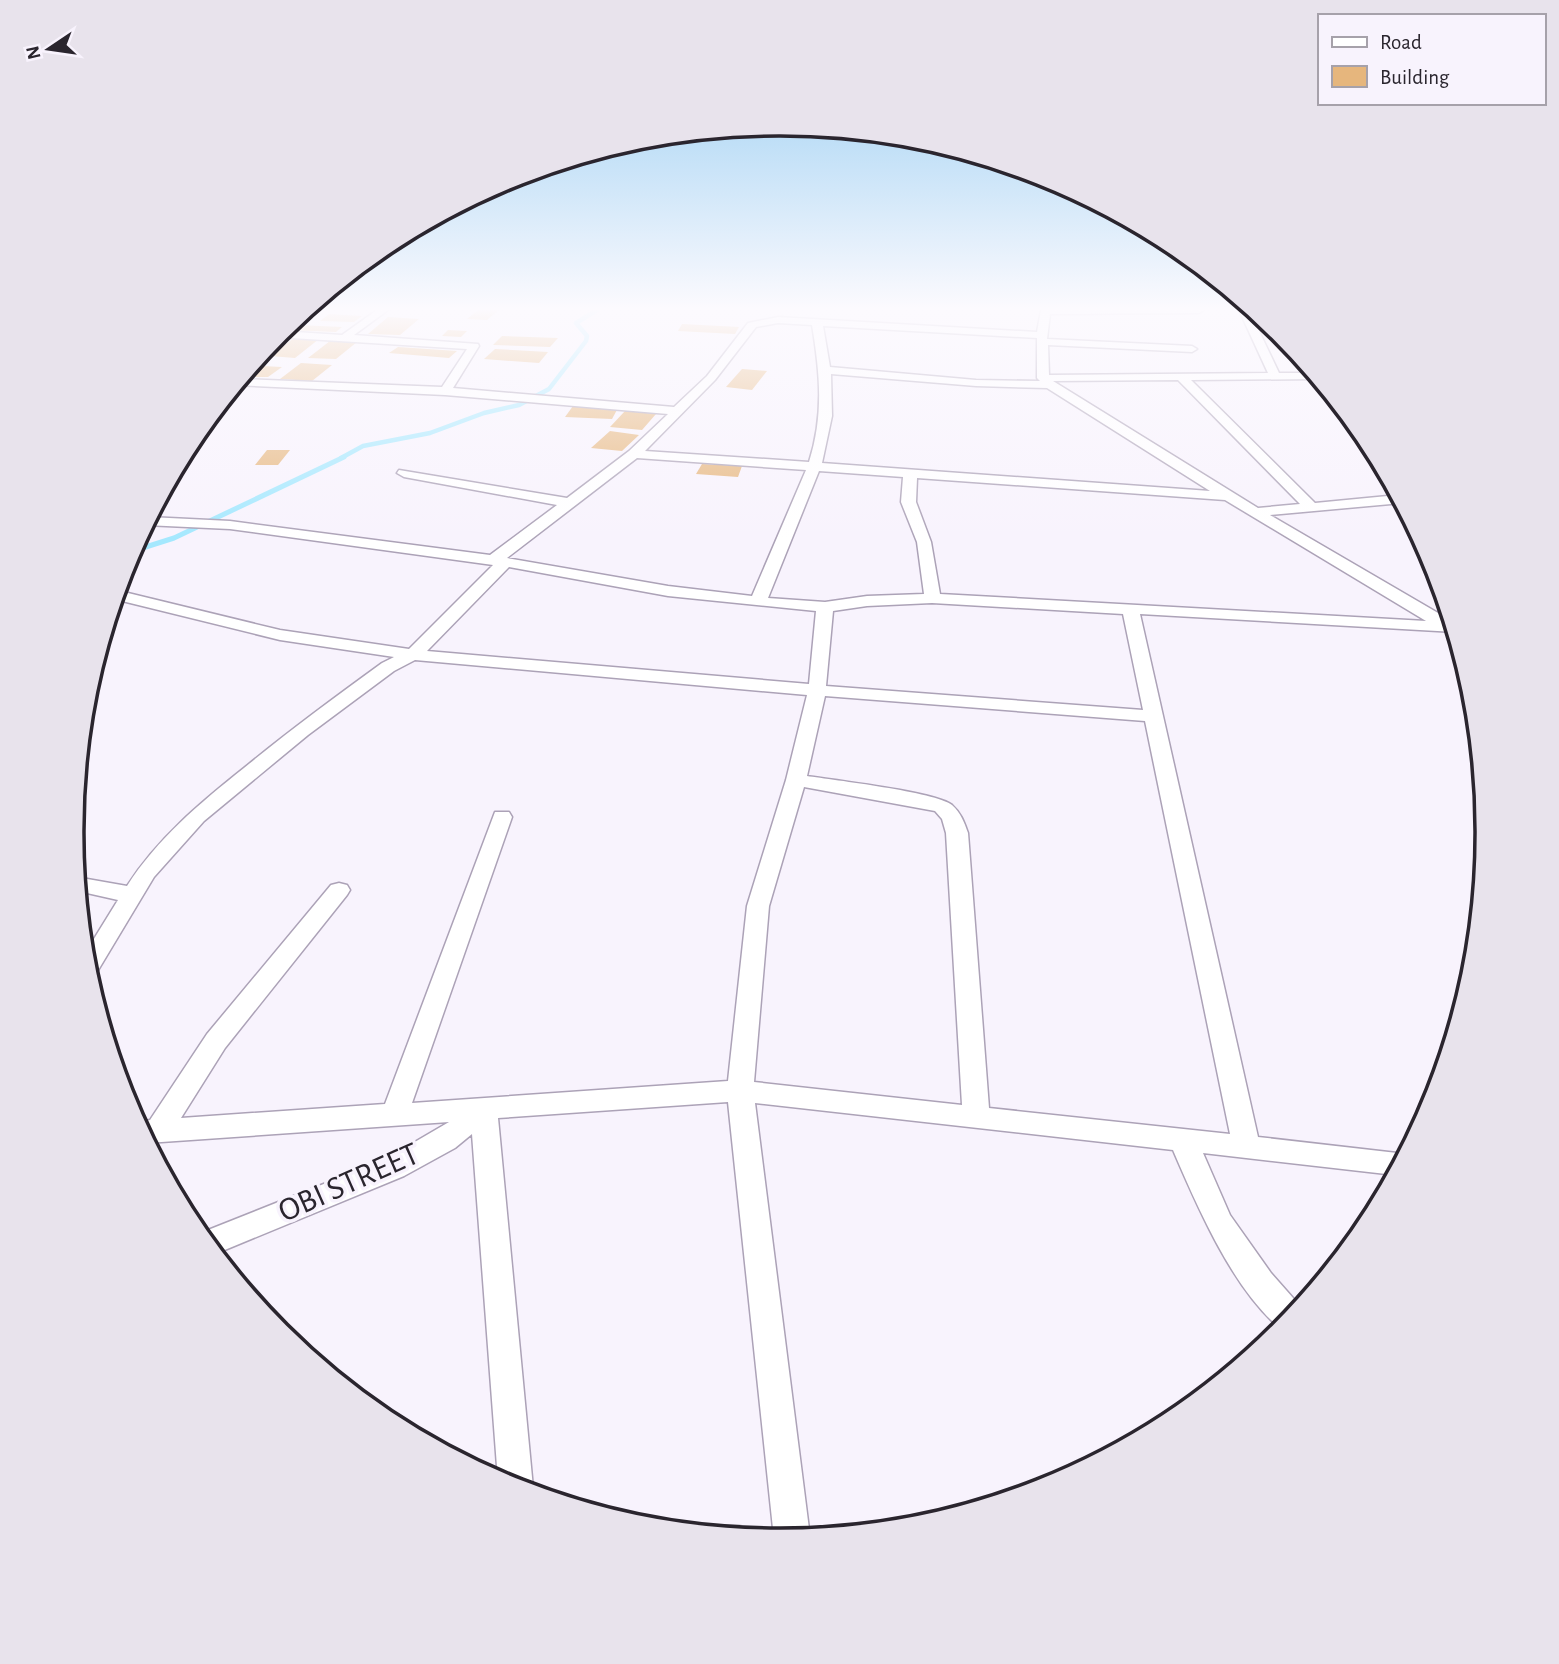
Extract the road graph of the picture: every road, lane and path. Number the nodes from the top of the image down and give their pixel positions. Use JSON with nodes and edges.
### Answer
{"nodes":[{"id":1,"x":368,"y":388,"type":"edge"},
{"id":2,"x":447,"y":388,"type":"edge"},
{"id":3,"x":700,"y":388,"type":"edge"},
{"id":4,"x":825,"y":388,"type":"edge"},
{"id":5,"x":1055,"y":388,"type":"edge"},
{"id":6,"x":1192,"y":388,"type":"edge"},
{"id":7,"x":445,"y":391,"type":"junction"},
{"id":8,"x":676,"y":411,"type":"junction"},
{"id":9,"x":634,"y":454,"type":"junction"},
{"id":10,"x":814,"y":466,"type":"junction"},
{"id":11,"x":404,"y":473,"type":"dead end"},
{"id":12,"x":911,"y":473,"type":"junction"},
{"id":13,"x":1228,"y":496,"type":"junction"},
{"id":14,"x":1390,"y":500,"type":"edge"},
{"id":15,"x":569,"y":503,"type":"junction"},
{"id":16,"x":1311,"y":506,"type":"junction"},
{"id":17,"x":1257,"y":512,"type":"junction"},
{"id":18,"x":157,"y":522,"type":"edge"},
{"id":19,"x":500,"y":561,"type":"junction"},
{"id":20,"x":128,"y":598,"type":"dead end"},
{"id":21,"x":932,"y":598,"type":"junction"},
{"id":22,"x":758,"y":602,"type":"junction"},
{"id":23,"x":825,"y":607,"type":"junction"},
{"id":24,"x":1130,"y":608,"type":"junction"},
{"id":25,"x":1442,"y":622,"type":"edge"},
{"id":26,"x":1443,"y":627,"type":"edge"},
{"id":27,"x":413,"y":655,"type":"junction"},
{"id":28,"x":817,"y":691,"type":"junction"},
{"id":29,"x":1154,"y":716,"type":"junction"},
{"id":30,"x":796,"y":780,"type":"junction"},
{"id":31,"x":502,"y":817,"type":"dead end"},
{"id":32,"x":86,"y":886,"type":"edge"},
{"id":33,"x":339,"y":890,"type":"dead end"},
{"id":34,"x":133,"y":895,"type":"junction"},
{"id":35,"x":95,"y":956,"type":"edge"},
{"id":36,"x":740,"y":1091,"type":"junction"},
{"id":37,"x":484,"y":1110,"type":"junction"},
{"id":38,"x":395,"y":1114,"type":"junction"},
{"id":39,"x":976,"y":1116,"type":"junction"},
{"id":40,"x":151,"y":1129,"type":"edge"},
{"id":41,"x":152,"y":1131,"type":"edge"},
{"id":42,"x":1182,"y":1138,"type":"junction"},
{"id":43,"x":1246,"y":1145,"type":"junction"},
{"id":44,"x":1391,"y":1163,"type":"edge"},
{"id":45,"x":217,"y":1240,"type":"edge"},
{"id":46,"x":1284,"y":1311,"type":"edge"},
{"id":47,"x":515,"y":1476,"type":"edge"},
{"id":48,"x":791,"y":1528,"type":"edge"}],
"edges":[{"from":1,"to":7,"type":"street"},
{"from":2,"to":7,"type":"street"},
{"from":3,"to":8,"type":"street"},
{"from":4,"to":10,"type":"street"},
{"from":5,"to":13,"type":"street"},
{"from":6,"to":16,"type":"street"},
{"from":7,"to":8,"type":"street"},
{"from":8,"to":9,"type":"street"},
{"from":9,"to":10,"type":"street"},
{"from":9,"to":15,"type":"street"},
{"from":10,"to":12,"type":"street"},
{"from":10,"to":22,"type":"street"},
{"from":11,"to":15,"type":"street"},
{"from":12,"to":13,"type":"street"},
{"from":12,"to":21,"type":"street"},
{"from":13,"to":17,"type":"street"},
{"from":14,"to":16,"type":"street"},
{"from":15,"to":19,"type":"street"},
{"from":16,"to":17,"type":"street"},
{"from":17,"to":25,"type":"street"},
{"from":18,"to":19,"type":"street"},
{"from":19,"to":22,"type":"street"},
{"from":19,"to":27,"type":"street"},
{"from":20,"to":27,"type":"street"},
{"from":21,"to":23,"type":"street"},
{"from":21,"to":24,"type":"street"},
{"from":22,"to":23,"type":"street"},
{"from":23,"to":28,"type":"street"},
{"from":24,"to":26,"type":"street"},
{"from":24,"to":29,"type":"street"},
{"from":27,"to":28,"type":"street"},
{"from":27,"to":34,"type":"street"},
{"from":28,"to":29,"type":"street"},
{"from":28,"to":30,"type":"street"},
{"from":29,"to":43,"type":"street"},
{"from":30,"to":36,"type":"street"},
{"from":30,"to":39,"type":"street"},
{"from":31,"to":38,"type":"street"},
{"from":32,"to":34,"type":"street"},
{"from":33,"to":40,"type":"street"},
{"from":34,"to":35,"type":"street"},
{"from":36,"to":37,"type":"street"},
{"from":36,"to":39,"type":"street"},
{"from":36,"to":48,"type":"street"},
{"from":37,"to":38,"type":"street"},
{"from":37,"to":45,"type":"street","name":"OBI STREET"},
{"from":37,"to":47,"type":"street"},
{"from":38,"to":41,"type":"street"},
{"from":39,"to":42,"type":"street"},
{"from":42,"to":43,"type":"street"},
{"from":42,"to":46,"type":"street"},
{"from":43,"to":44,"type":"street"}]}
